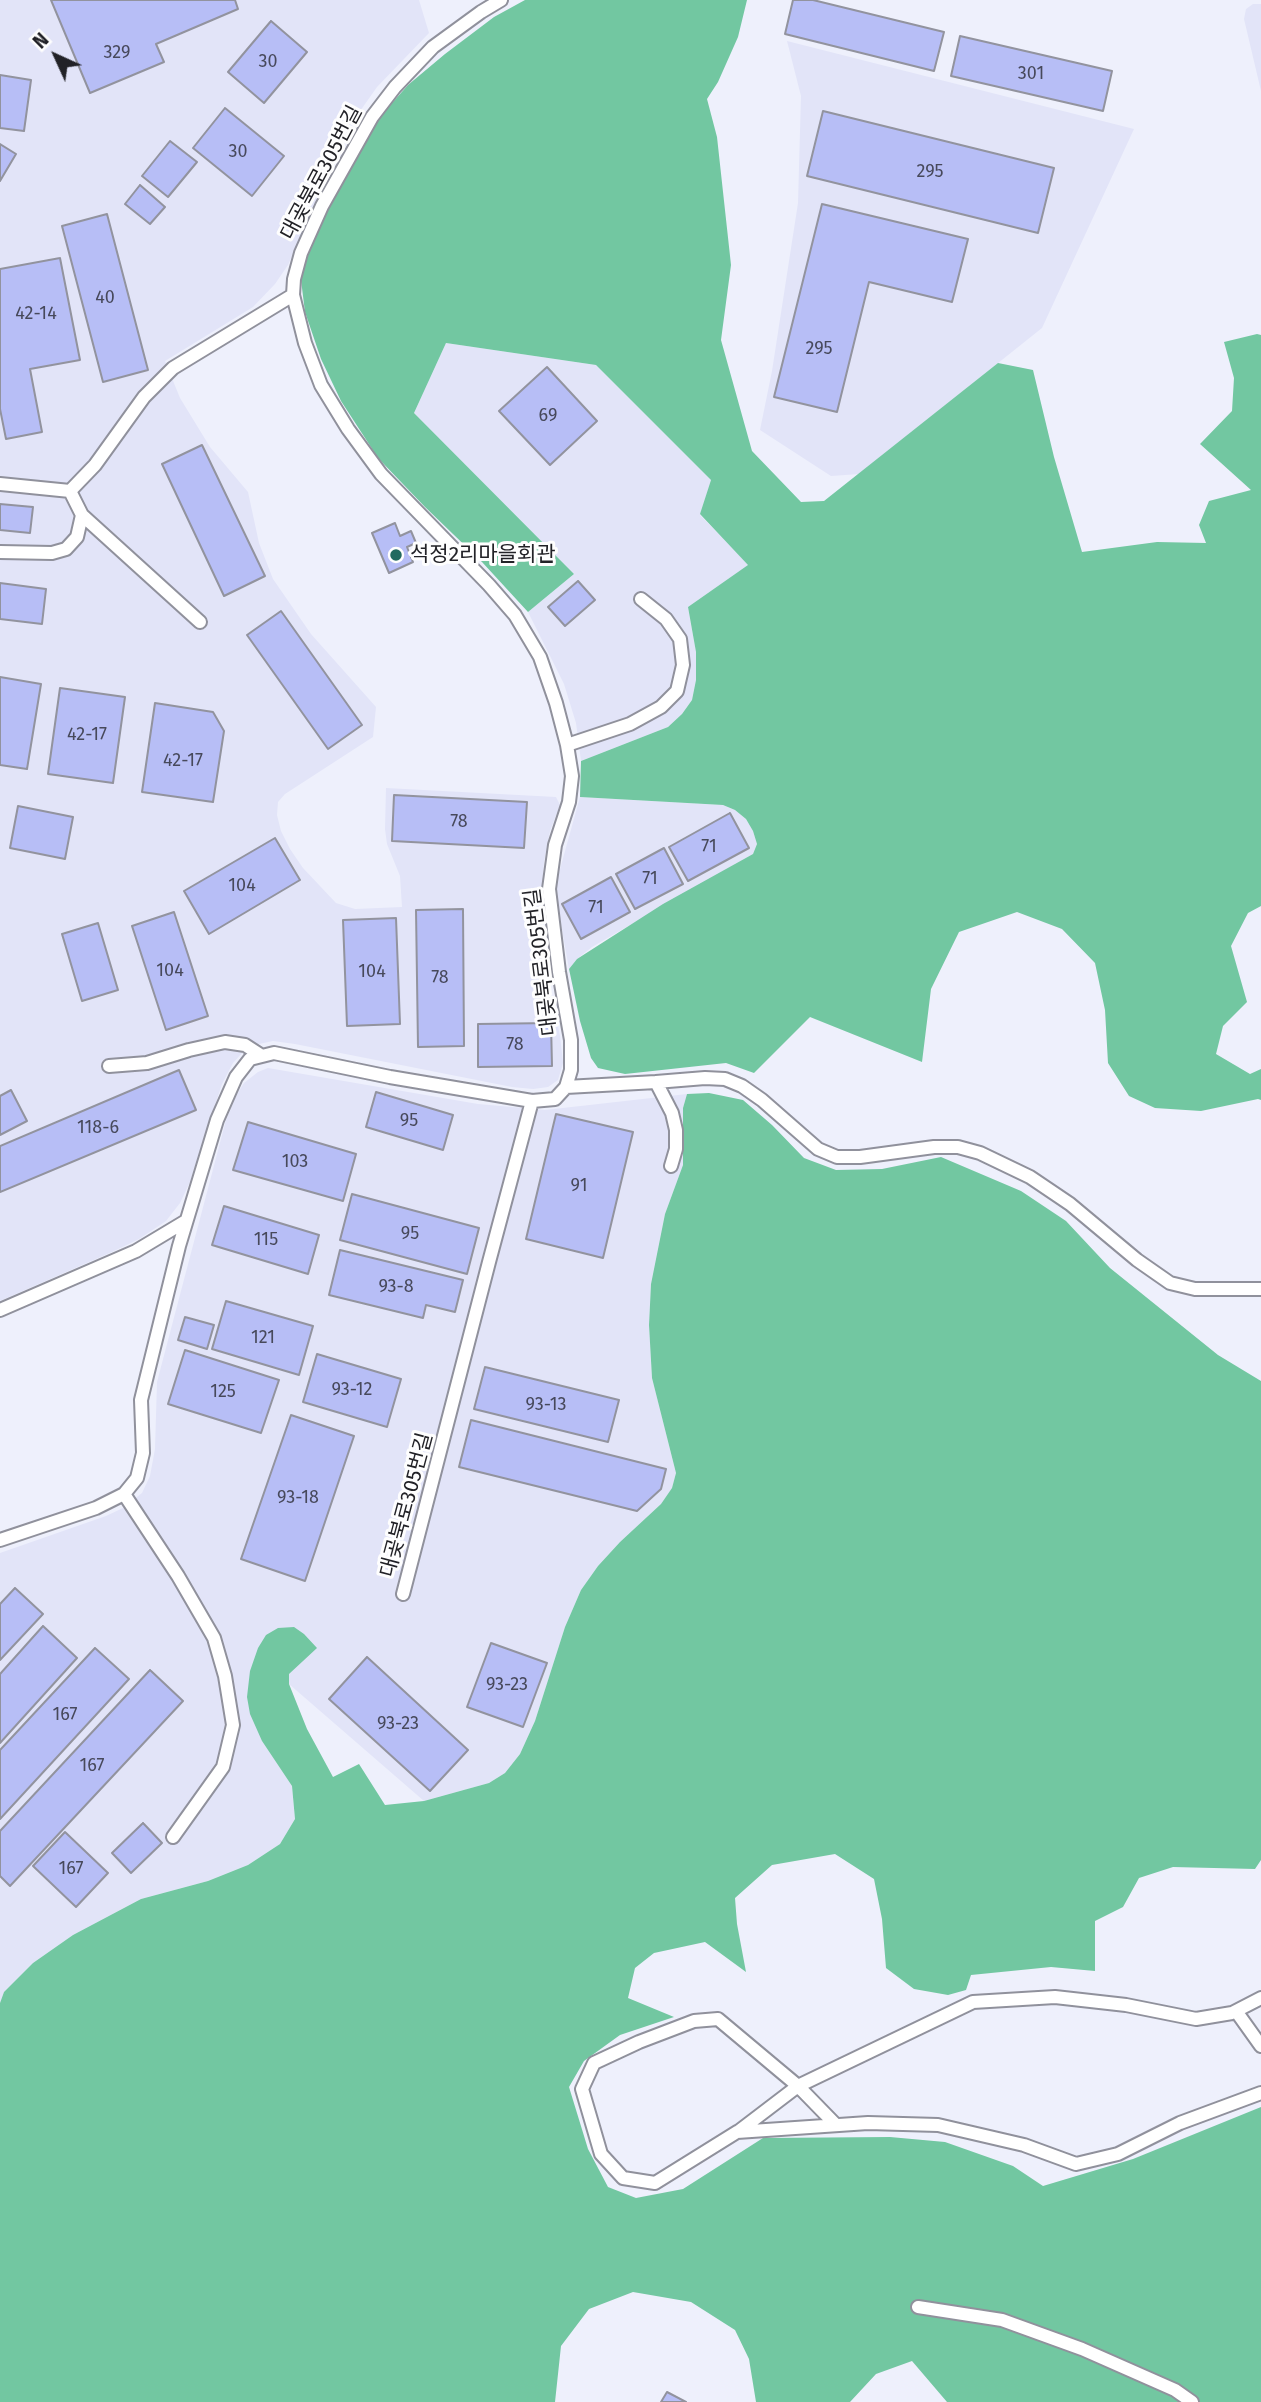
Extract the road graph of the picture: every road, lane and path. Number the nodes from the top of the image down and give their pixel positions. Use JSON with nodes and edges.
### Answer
{"nodes":[{"id":1,"x":501,"y":0,"type":"edge"},
{"id":2,"x":293,"y":295,"type":"junction"},
{"id":3,"x":0,"y":484,"type":"edge"},
{"id":4,"x":70,"y":491,"type":"junction"},
{"id":5,"x":82,"y":515,"type":"junction"},
{"id":6,"x":0,"y":552,"type":"edge"},
{"id":7,"x":641,"y":599,"type":"dead end"},
{"id":8,"x":200,"y":622,"type":"dead end"},
{"id":9,"x":567,"y":745,"type":"junction"},
{"id":10,"x":262,"y":1056,"type":"junction"},
{"id":11,"x":109,"y":1066,"type":"dead end"},
{"id":12,"x":656,"y":1082,"type":"junction"},
{"id":13,"x":566,"y":1087,"type":"junction"},
{"id":14,"x":533,"y":1101,"type":"junction"},
{"id":15,"x":671,"y":1166,"type":"dead end"},
{"id":16,"x":186,"y":1220,"type":"junction"},
{"id":17,"x":1261,"y":1289,"type":"edge"},
{"id":18,"x":0,"y":1310,"type":"edge"},
{"id":19,"x":124,"y":1494,"type":"junction"},
{"id":20,"x":0,"y":1540,"type":"edge"},
{"id":21,"x":404,"y":1594,"type":"dead end"},
{"id":22,"x":173,"y":1837,"type":"dead end"},
{"id":23,"x":1261,"y":1998,"type":"edge"},
{"id":24,"x":1236,"y":2011,"type":"junction"},
{"id":25,"x":1261,"y":2046,"type":"edge"},
{"id":26,"x":798,"y":2086,"type":"junction"},
{"id":27,"x":1261,"y":2093,"type":"edge"},
{"id":28,"x":836,"y":2125,"type":"junction"},
{"id":29,"x":737,"y":2132,"type":"junction"},
{"id":30,"x":919,"y":2307,"type":"dead end"},
{"id":31,"x":1192,"y":2402,"type":"edge"}],
"edges":[{"from":1,"to":2,"type":"lane","name":"대곶북로305번길"},
{"from":2,"to":4,"type":"lane"},
{"from":2,"to":9,"type":"lane","name":"대곶북로305번길"},
{"from":3,"to":4,"type":"lane"},
{"from":4,"to":5,"type":"lane"},
{"from":5,"to":6,"type":"lane"},
{"from":5,"to":8,"type":"lane"},
{"from":7,"to":9,"type":"lane"},
{"from":9,"to":13,"type":"lane","name":"대곶북로305번길"},
{"from":10,"to":11,"type":"lane"},
{"from":10,"to":14,"type":"lane"},
{"from":10,"to":16,"type":"lane"},
{"from":12,"to":13,"type":"lane"},
{"from":12,"to":15,"type":"lane"},
{"from":12,"to":17,"type":"lane"},
{"from":13,"to":14,"type":"lane"},
{"from":14,"to":21,"type":"lane","name":"대곶북로305번길"},
{"from":16,"to":18,"type":"lane"},
{"from":16,"to":19,"type":"lane"},
{"from":19,"to":20,"type":"lane"},
{"from":19,"to":22,"type":"lane"},
{"from":23,"to":24,"type":"lane"},
{"from":24,"to":25,"type":"lane"},
{"from":24,"to":26,"type":"lane"},
{"from":26,"to":28,"type":"lane"},
{"from":26,"to":29,"type":"lane"},
{"from":26,"to":29,"type":"lane"},
{"from":27,"to":28,"type":"lane"},
{"from":28,"to":29,"type":"lane"},
{"from":30,"to":31,"type":"lane"}]}
